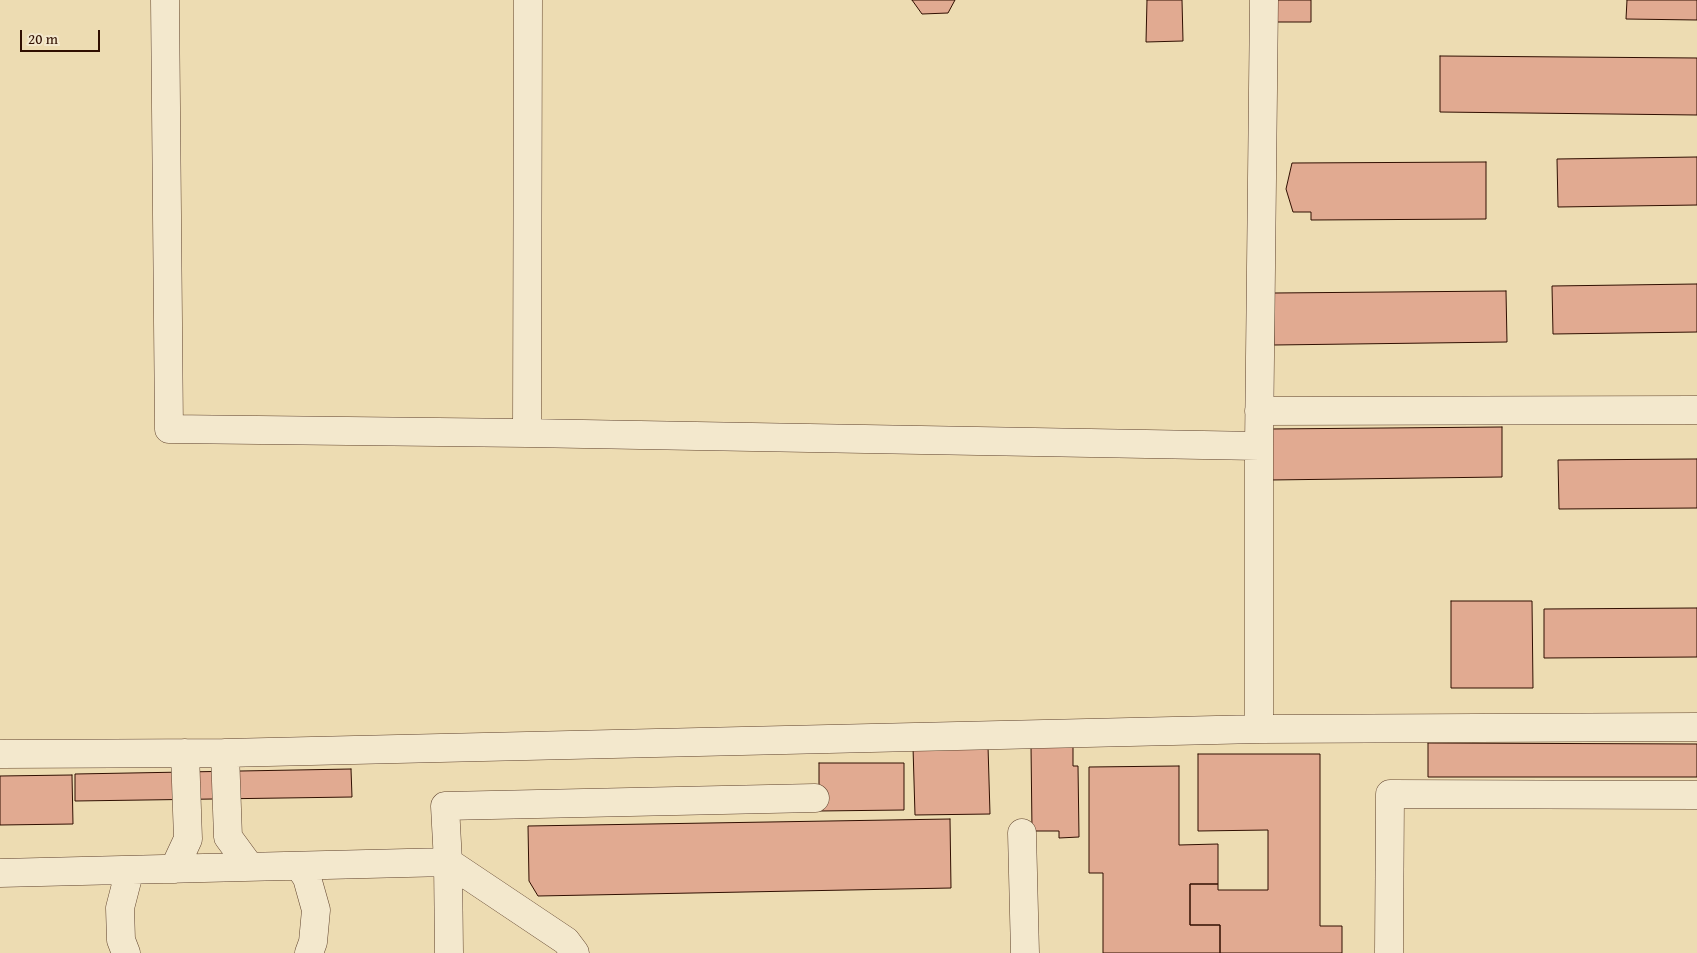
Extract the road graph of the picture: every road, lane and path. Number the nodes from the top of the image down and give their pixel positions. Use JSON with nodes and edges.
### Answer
{"nodes":[{"id":1,"x":165,"y":0,"type":"edge"},
{"id":2,"x":528,"y":0,"type":"edge"},
{"id":3,"x":1264,"y":0,"type":"edge"},
{"id":4,"x":1697,"y":410,"type":"edge"},
{"id":5,"x":1259,"y":411,"type":"junction"},
{"id":6,"x":527,"y":433,"type":"junction"},
{"id":7,"x":1259,"y":446,"type":"junction"},
{"id":8,"x":1697,"y":727,"type":"edge"},
{"id":9,"x":1259,"y":730,"type":"junction"},
{"id":10,"x":185,"y":753,"type":"junction"},
{"id":11,"x":225,"y":753,"type":"junction"},
{"id":12,"x":0,"y":754,"type":"edge"},
{"id":13,"x":1697,"y":795,"type":"edge"},
{"id":14,"x":815,"y":798,"type":"dead end"},
{"id":15,"x":1022,"y":833,"type":"dead end"},
{"id":16,"x":448,"y":862,"type":"junction"},
{"id":17,"x":299,"y":866,"type":"junction"},
{"id":18,"x":250,"y":867,"type":"junction"},
{"id":19,"x":174,"y":869,"type":"junction"},
{"id":20,"x":133,"y":870,"type":"junction"},
{"id":21,"x":0,"y":873,"type":"edge"},
{"id":22,"x":126,"y":953,"type":"edge"},
{"id":23,"x":309,"y":953,"type":"edge"},
{"id":24,"x":448,"y":953,"type":"edge"},
{"id":25,"x":575,"y":953,"type":"edge"},
{"id":26,"x":1025,"y":953,"type":"edge"},
{"id":27,"x":1389,"y":953,"type":"edge"}],
"edges":[{"from":1,"to":6,"type":"street"},
{"from":2,"to":6,"type":"street"},
{"from":3,"to":5,"type":"street"},
{"from":4,"to":5,"type":"street"},
{"from":5,"to":7,"type":"street"},
{"from":6,"to":7,"type":"street"},
{"from":7,"to":9,"type":"street"},
{"from":8,"to":9,"type":"street"},
{"from":9,"to":11,"type":"street"},
{"from":10,"to":11,"type":"street"},
{"from":10,"to":12,"type":"street"},
{"from":10,"to":19,"type":"street"},
{"from":11,"to":18,"type":"street"},
{"from":13,"to":27,"type":"street"},
{"from":14,"to":16,"type":"street"},
{"from":15,"to":26,"type":"street"},
{"from":16,"to":17,"type":"street"},
{"from":16,"to":24,"type":"street"},
{"from":16,"to":25,"type":"street"},
{"from":17,"to":18,"type":"street"},
{"from":17,"to":23,"type":"street"},
{"from":18,"to":19,"type":"street"},
{"from":19,"to":20,"type":"street"},
{"from":20,"to":21,"type":"street"},
{"from":20,"to":22,"type":"street"}]}
